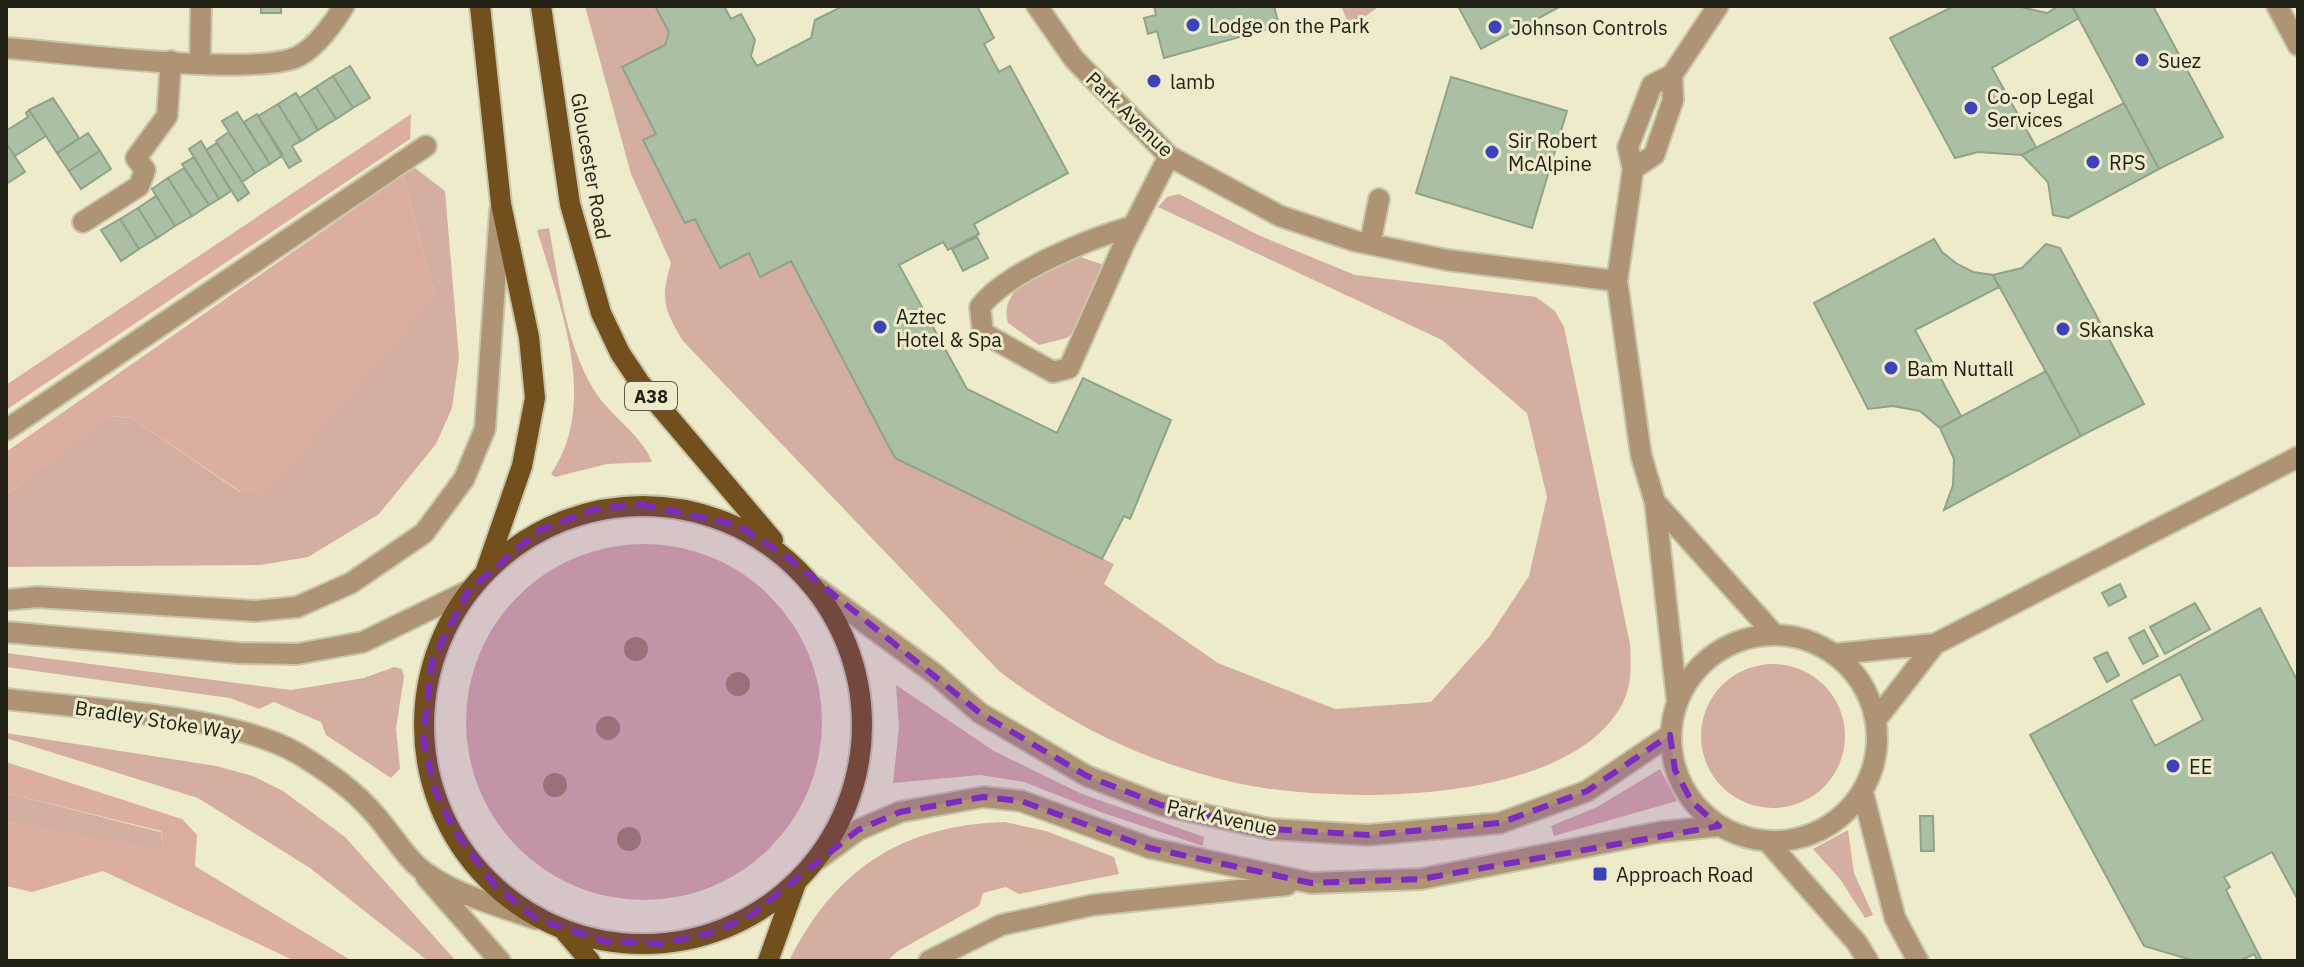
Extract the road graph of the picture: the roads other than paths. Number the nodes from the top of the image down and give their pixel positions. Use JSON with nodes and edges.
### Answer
{"nodes":[{"id":1,"x":201,"y":6,"type":"edge"},
{"id":2,"x":344,"y":6,"type":"edge"},
{"id":3,"x":480,"y":6,"type":"edge"},
{"id":4,"x":541,"y":6,"type":"edge"},
{"id":5,"x":1037,"y":6,"type":"edge"},
{"id":6,"x":1718,"y":6,"type":"edge"},
{"id":7,"x":2277,"y":6,"type":"edge"},
{"id":8,"x":2298,"y":45,"type":"edge"},
{"id":9,"x":6,"y":48,"type":"edge"},
{"id":10,"x":171,"y":61,"type":"junction"},
{"id":11,"x":200,"y":62,"type":"junction"},
{"id":12,"x":426,"y":146,"type":"dead end"},
{"id":13,"x":1169,"y":156,"type":"junction"},
{"id":14,"x":1379,"y":199,"type":"dead end"},
{"id":15,"x":501,"y":204,"type":"junction"},
{"id":16,"x":83,"y":222,"type":"dead end"},
{"id":17,"x":1133,"y":226,"type":"junction"},
{"id":18,"x":1370,"y":244,"type":"junction"},
{"id":19,"x":1617,"y":281,"type":"junction"},
{"id":20,"x":6,"y":430,"type":"edge"},
{"id":21,"x":2298,"y":457,"type":"edge"},
{"id":22,"x":1655,"y":502,"type":"junction"},
{"id":23,"x":786,"y":556,"type":"junction"},
{"id":24,"x":485,"y":572,"type":"junction"},
{"id":25,"x":816,"y":587,"type":"junction"},
{"id":26,"x":468,"y":591,"type":"junction"},
{"id":27,"x":6,"y":600,"type":"edge"},
{"id":28,"x":6,"y":632,"type":"edge"},
{"id":29,"x":1774,"y":634,"type":"junction"},
{"id":30,"x":1935,"y":644,"type":"junction"},
{"id":31,"x":1835,"y":654,"type":"junction"},
{"id":32,"x":6,"y":699,"type":"edge"},
{"id":33,"x":1677,"y":700,"type":"junction"},
{"id":34,"x":1878,"y":717,"type":"junction"},
{"id":35,"x":1670,"y":735,"type":"junction"},
{"id":36,"x":1863,"y":793,"type":"junction"},
{"id":37,"x":1719,"y":826,"type":"junction"},
{"id":38,"x":1767,"y":841,"type":"junction"},
{"id":39,"x":817,"y":860,"type":"junction"},
{"id":40,"x":416,"y":865,"type":"junction"},
{"id":41,"x":796,"y":883,"type":"junction"},
{"id":42,"x":1311,"y":883,"type":"junction"},
{"id":43,"x":536,"y":919,"type":"junction"},
{"id":44,"x":566,"y":933,"type":"junction"},
{"id":45,"x":500,"y":961,"type":"edge"},
{"id":46,"x":590,"y":961,"type":"edge"},
{"id":47,"x":768,"y":961,"type":"edge"},
{"id":48,"x":929,"y":961,"type":"edge"},
{"id":49,"x":1868,"y":961,"type":"edge"},
{"id":50,"x":1918,"y":961,"type":"edge"}],
"edges":[{"from":1,"to":11,"type":"street"},
{"from":2,"to":11,"type":"street"},
{"from":3,"to":15,"type":"main road"},
{"from":4,"to":23,"type":"main road","name":"Gloucester Road","number":"A38"},
{"from":5,"to":13,"type":"street","name":"Park Avenue"},
{"from":6,"to":19,"type":"street"},
{"from":7,"to":8,"type":"street"},
{"from":9,"to":10,"type":"street"},
{"from":10,"to":11,"type":"street"},
{"from":10,"to":16,"type":"street"},
{"from":12,"to":20,"type":"street"},
{"from":13,"to":17,"type":"street"},
{"from":13,"to":18,"type":"street","name":"Park Avenue"},
{"from":14,"to":18,"type":"street"},
{"from":15,"to":24,"type":"main road"},
{"from":15,"to":27,"type":"street"},
{"from":17,"to":17,"type":"street"},
{"from":18,"to":19,"type":"street","name":"Park Avenue"},
{"from":19,"to":22,"type":"street"},
{"from":21,"to":30,"type":"street"},
{"from":22,"to":29,"type":"street"},
{"from":22,"to":33,"type":"street"},
{"from":23,"to":24,"type":"main road"},
{"from":23,"to":25,"type":"main road"},
{"from":24,"to":26,"type":"main road"},
{"from":25,"to":35,"type":"street","name":"Park Avenue"},
{"from":25,"to":39,"type":"main road"},
{"from":26,"to":28,"type":"street"},
{"from":26,"to":43,"type":"main road"},
{"from":29,"to":31,"type":"street"},
{"from":29,"to":33,"type":"street"},
{"from":30,"to":31,"type":"street"},
{"from":30,"to":34,"type":"street"},
{"from":31,"to":34,"type":"street"},
{"from":32,"to":40,"type":"street","name":"Bradley Stoke Way"},
{"from":33,"to":35,"type":"street"},
{"from":34,"to":36,"type":"street"},
{"from":35,"to":37,"type":"street"},
{"from":36,"to":38,"type":"street"},
{"from":36,"to":50,"type":"street"},
{"from":37,"to":38,"type":"street"},
{"from":37,"to":42,"type":"street"},
{"from":38,"to":49,"type":"street"},
{"from":39,"to":41,"type":"main road"},
{"from":39,"to":42,"type":"street"},
{"from":40,"to":43,"type":"street","name":"Bradley Stoke Way"},
{"from":40,"to":45,"type":"street"},
{"from":41,"to":44,"type":"main road"},
{"from":41,"to":47,"type":"main road"},
{"from":42,"to":48,"type":"street"},
{"from":43,"to":44,"type":"main road"},
{"from":44,"to":46,"type":"main road"}]}
